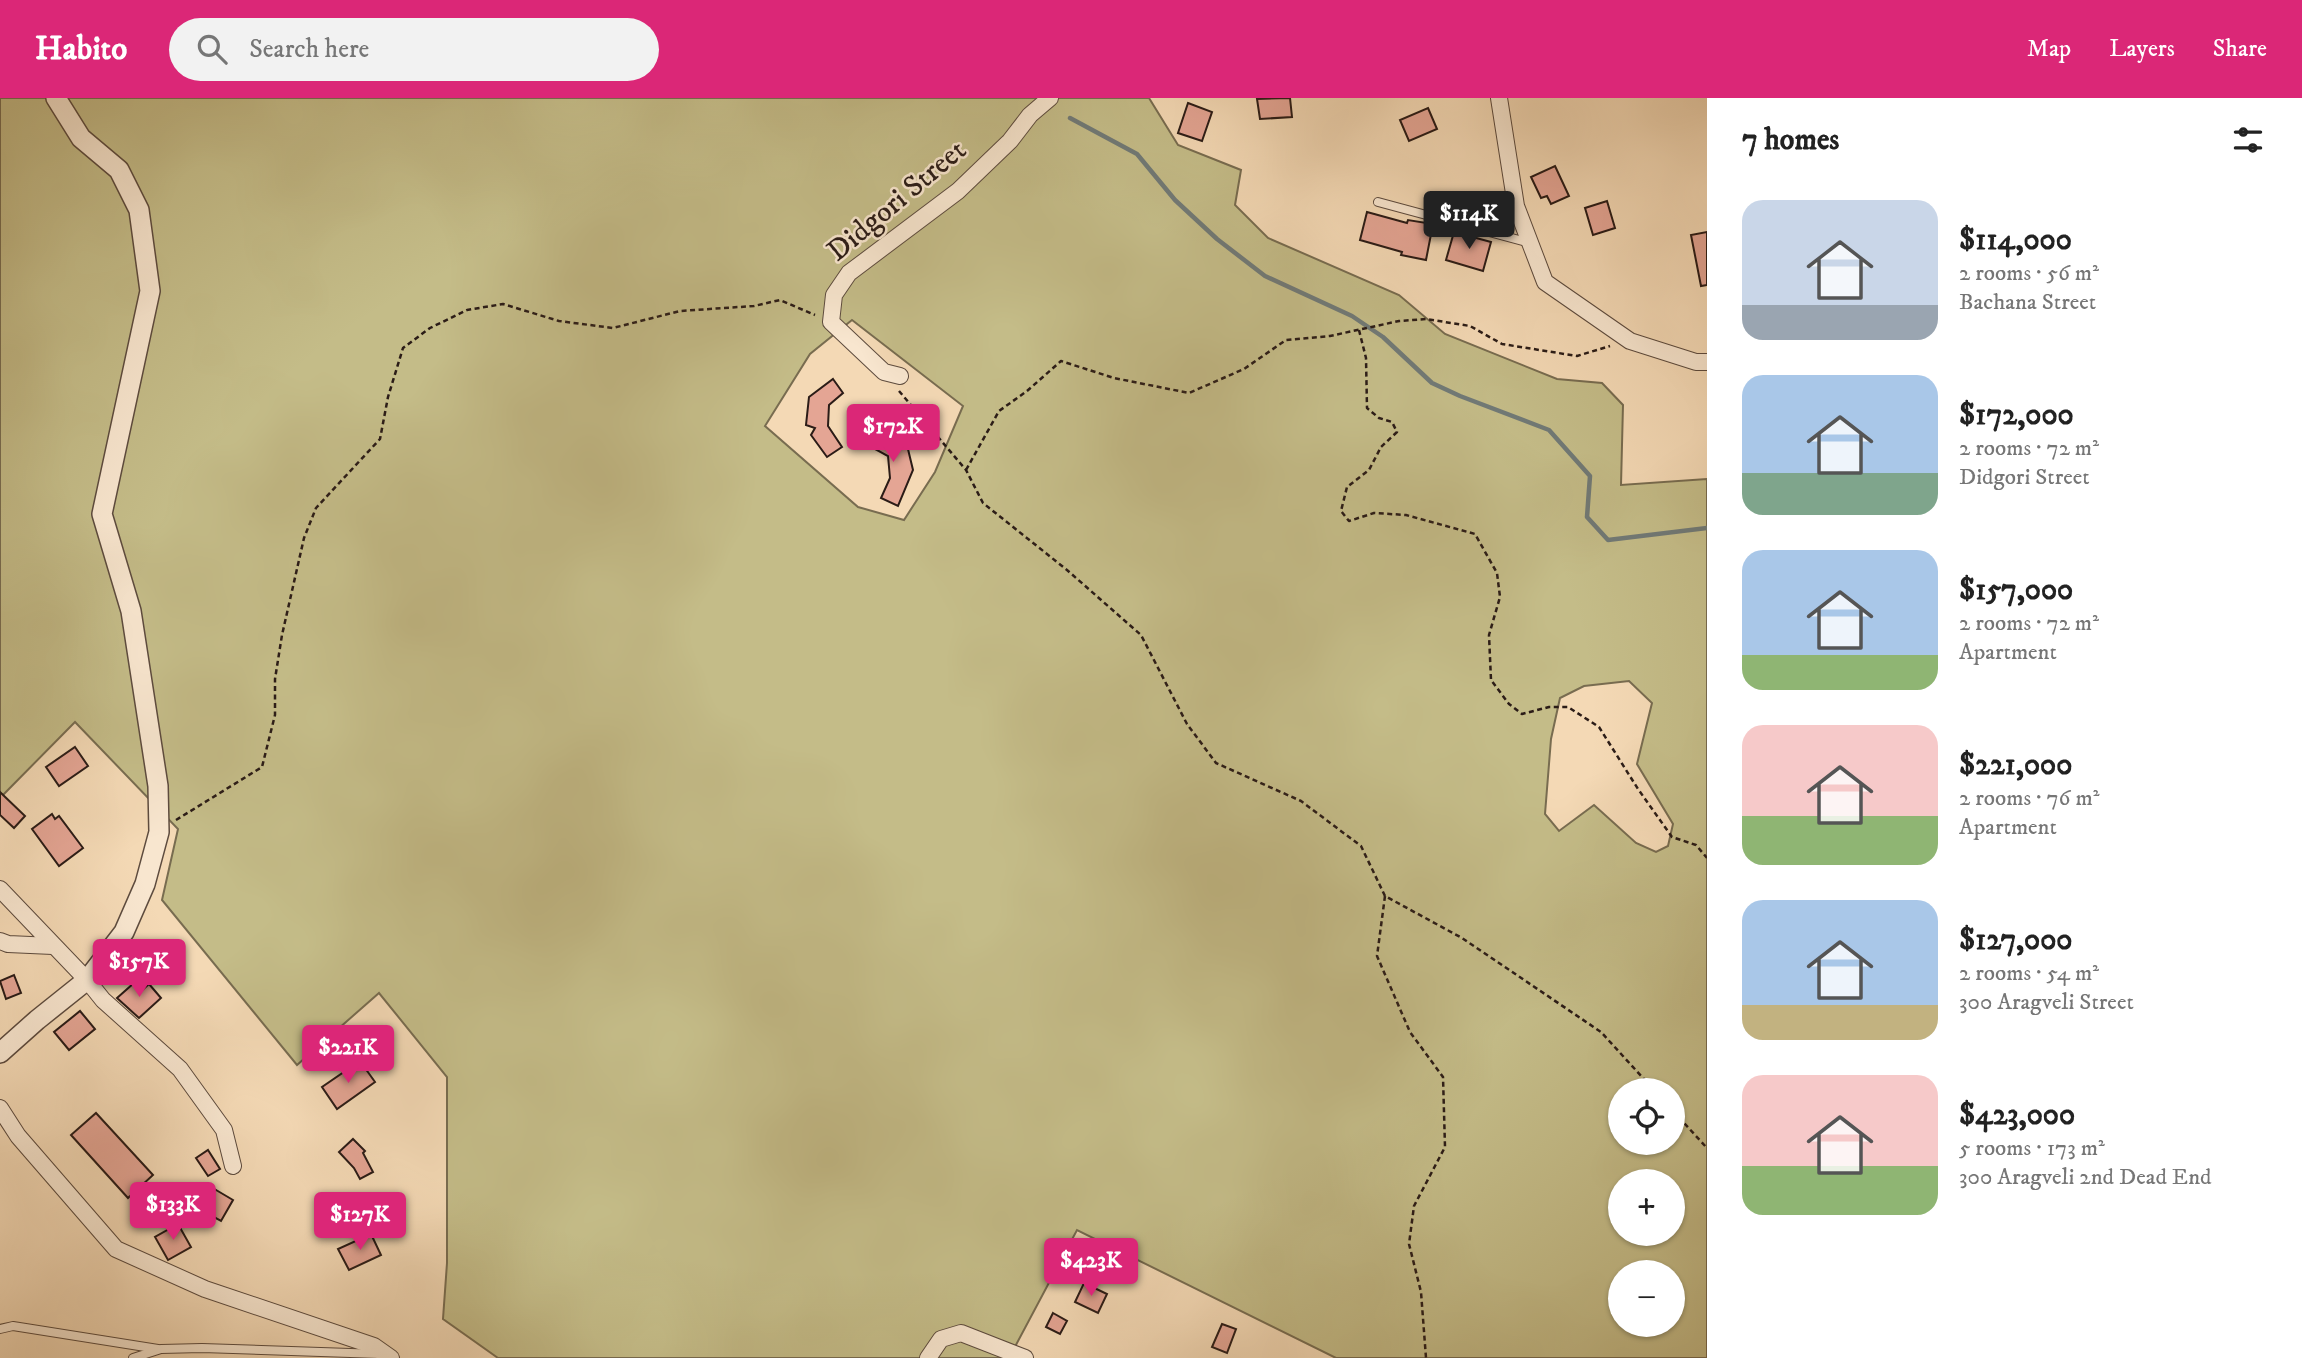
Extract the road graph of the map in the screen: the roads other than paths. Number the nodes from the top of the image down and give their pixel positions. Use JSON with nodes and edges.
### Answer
{"nodes":[{"id":1,"x":57,"y":98,"type":"edge"},
{"id":2,"x":1050,"y":98,"type":"edge"},
{"id":3,"x":1499,"y":98,"type":"edge"},
{"id":4,"x":1378,"y":202,"type":"dead end"},
{"id":5,"x":1530,"y":243,"type":"junction"},
{"id":6,"x":1707,"y":362,"type":"edge"},
{"id":7,"x":901,"y":376,"type":"dead end"},
{"id":8,"x":0,"y":889,"type":"edge"},
{"id":9,"x":0,"y":942,"type":"edge"},
{"id":10,"x":53,"y":946,"type":"junction"},
{"id":11,"x":87,"y":980,"type":"junction"},
{"id":12,"x":0,"y":1054,"type":"edge"},
{"id":13,"x":0,"y":1108,"type":"edge"},
{"id":14,"x":233,"y":1166,"type":"dead end"},
{"id":15,"x":0,"y":1329,"type":"edge"},
{"id":16,"x":161,"y":1349,"type":"junction"},
{"id":17,"x":388,"y":1356,"type":"edge"},
{"id":18,"x":133,"y":1358,"type":"edge"},
{"id":19,"x":928,"y":1358,"type":"edge"},
{"id":20,"x":1025,"y":1358,"type":"edge"}],
"edges":[{"from":1,"to":11,"type":"street"},
{"from":2,"to":7,"type":"street","name":"Didgori Street"},
{"from":3,"to":5,"type":"street"},
{"from":4,"to":5,"type":"lane"},
{"from":5,"to":6,"type":"street"},
{"from":8,"to":10,"type":"street"},
{"from":9,"to":10,"type":"street"},
{"from":10,"to":11,"type":"street"},
{"from":11,"to":12,"type":"street"},
{"from":11,"to":14,"type":"street"},
{"from":13,"to":17,"type":"street"},
{"from":15,"to":16,"type":"lane"},
{"from":16,"to":17,"type":"lane"},
{"from":16,"to":18,"type":"lane"},
{"from":19,"to":20,"type":"street"}]}
